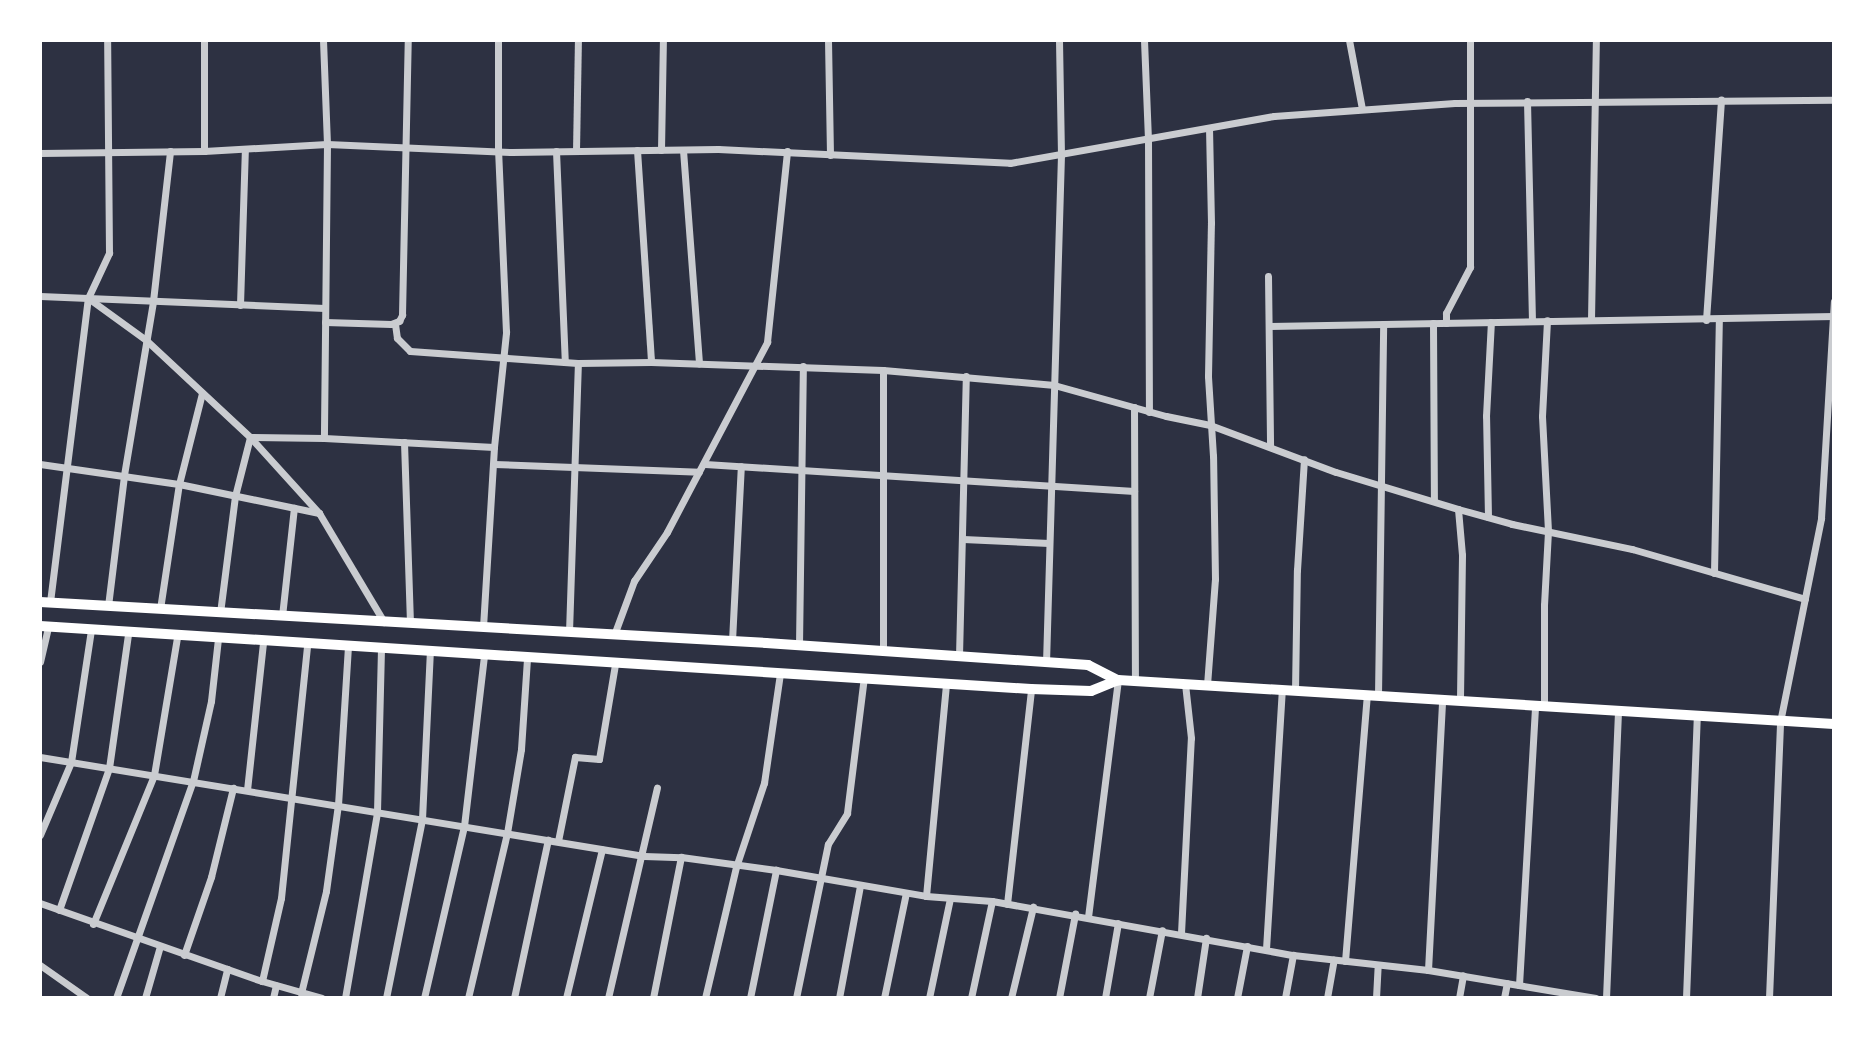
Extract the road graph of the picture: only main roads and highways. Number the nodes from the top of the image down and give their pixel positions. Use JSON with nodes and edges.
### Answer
{"nodes":[{"id":1,"x":45,"y":602,"type":"edge"},
{"id":2,"x":44,"y":626,"type":"edge"},
{"id":3,"x":1118,"y":680,"type":"junction"},
{"id":4,"x":1834,"y":724,"type":"edge"}],
"edges":[{"from":1,"to":3,"type":"main road"},
{"from":2,"to":3,"type":"main road"},
{"from":3,"to":4,"type":"main road"}]}
